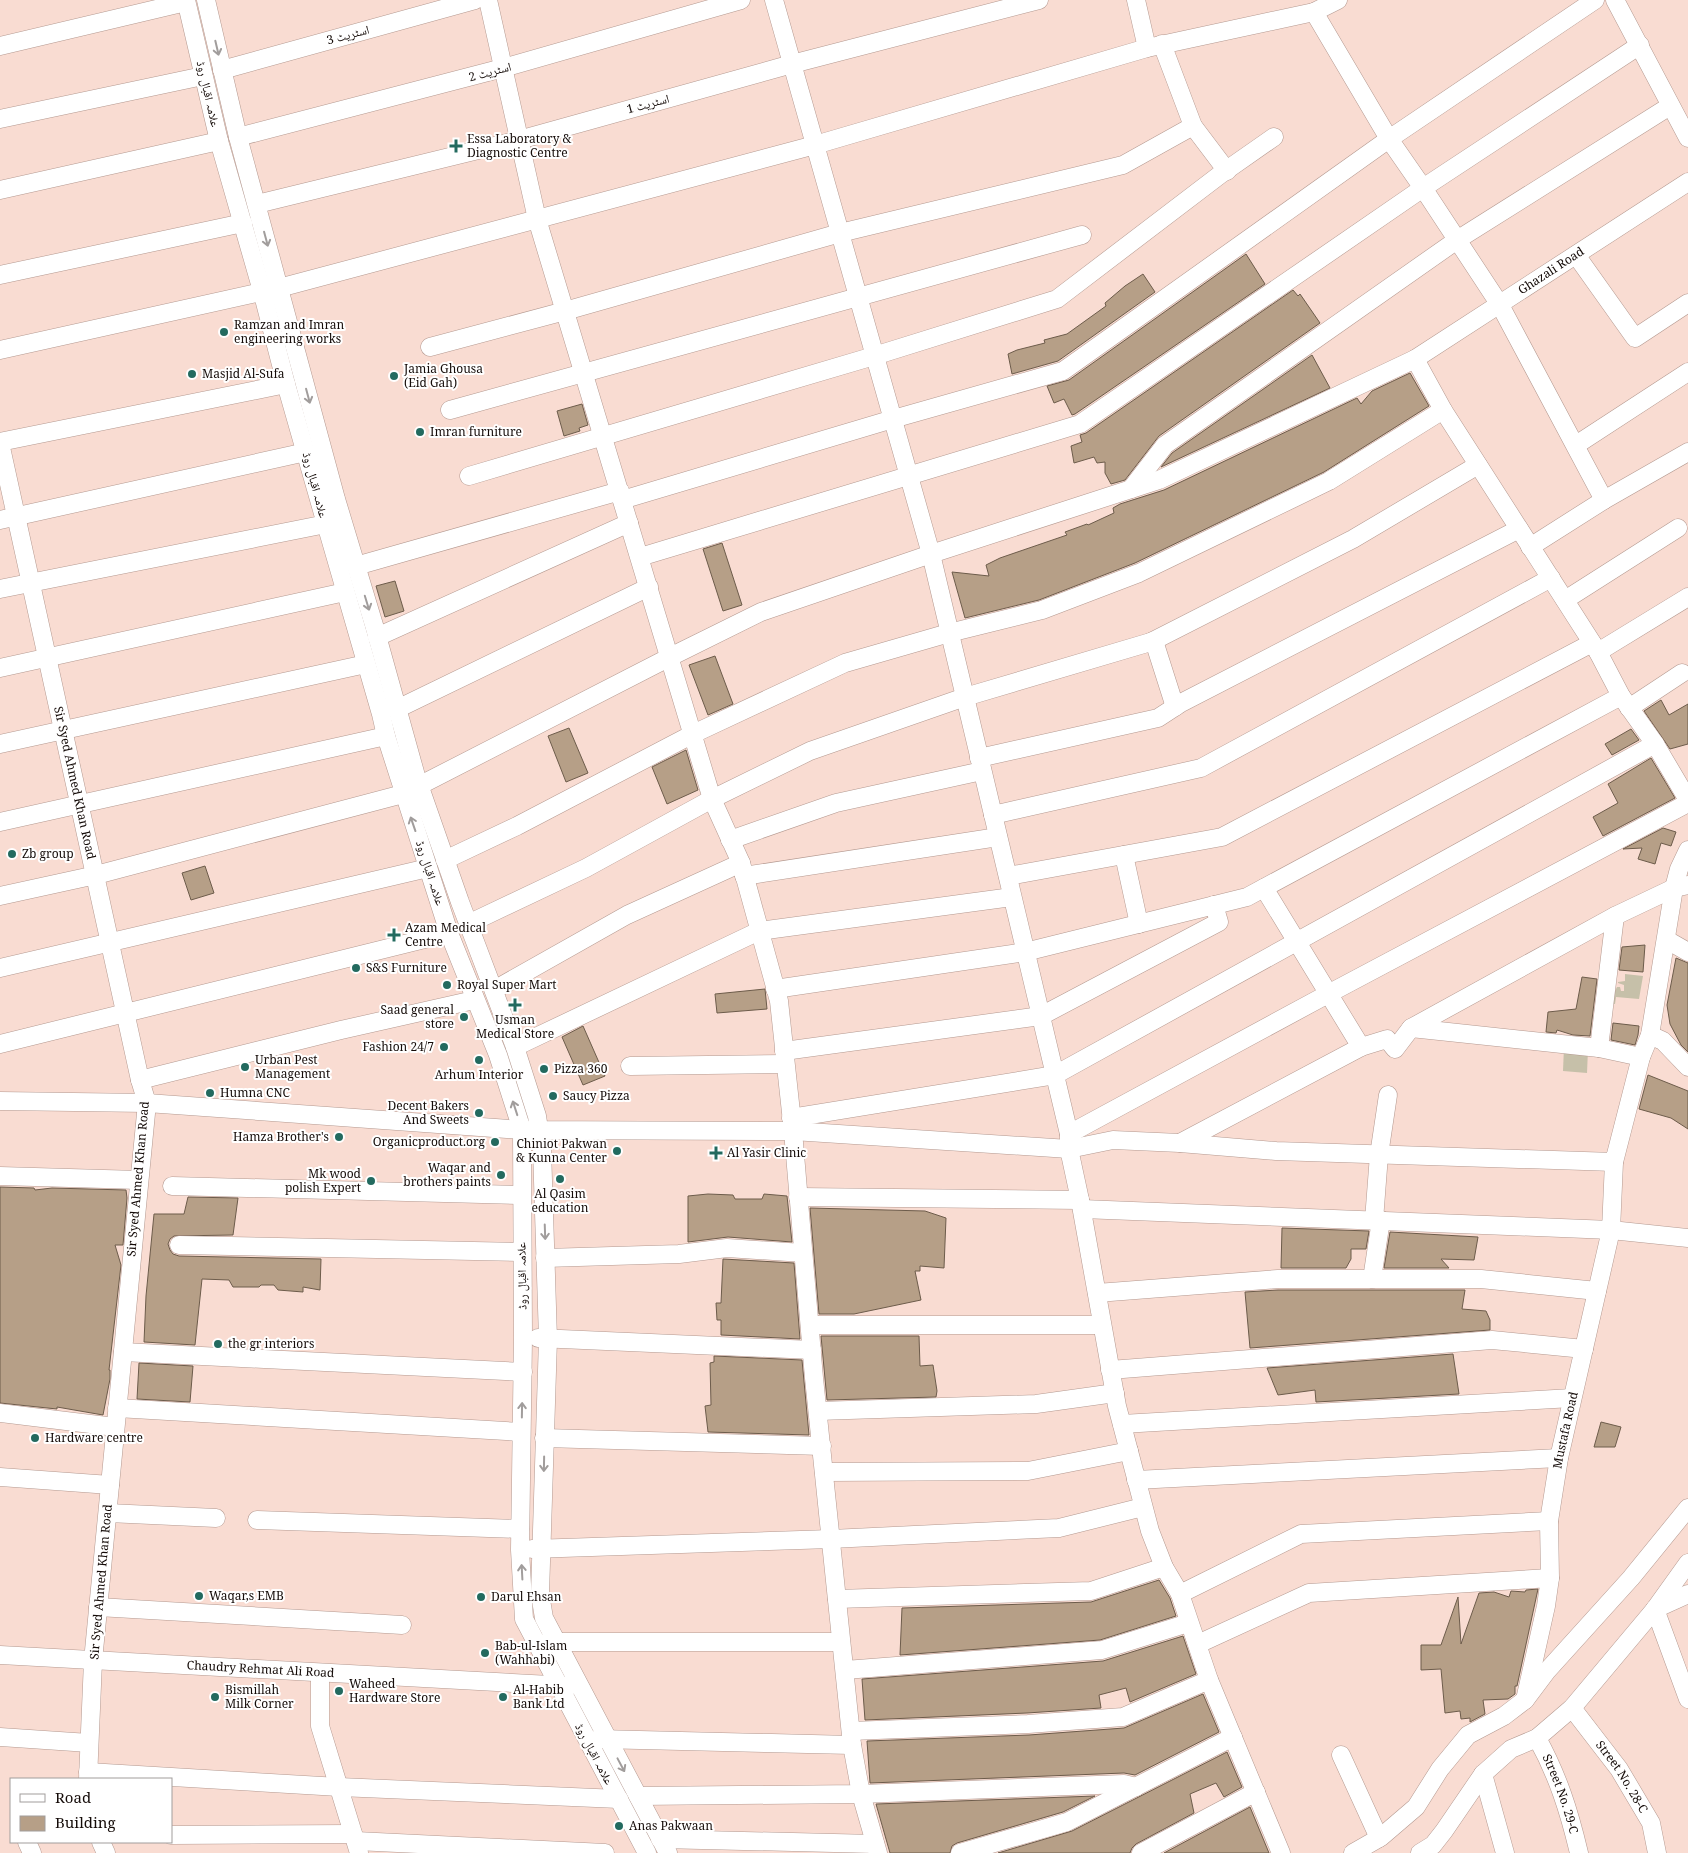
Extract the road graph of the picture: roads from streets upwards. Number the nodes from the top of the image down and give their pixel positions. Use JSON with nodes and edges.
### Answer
{"nodes":[{"id":1,"x":206,"y":0,"type":"edge"},
{"id":2,"x":475,"y":0,"type":"edge"},
{"id":3,"x":488,"y":0,"type":"edge"},
{"id":4,"x":741,"y":0,"type":"edge"},
{"id":5,"x":774,"y":0,"type":"edge"},
{"id":6,"x":1039,"y":0,"type":"edge"},
{"id":7,"x":1136,"y":0,"type":"edge"},
{"id":8,"x":1338,"y":0,"type":"edge"},
{"id":9,"x":1595,"y":0,"type":"edge"},
{"id":10,"x":1615,"y":0,"type":"edge"},
{"id":11,"x":186,"y":1,"type":"edge"},
{"id":12,"x":1314,"y":12,"type":"junction"},
{"id":13,"x":1640,"y":45,"type":"junction"},
{"id":14,"x":0,"y":46,"type":"edge"},
{"id":15,"x":1154,"y":46,"type":"junction"},
{"id":16,"x":792,"y":64,"type":"junction"},
{"id":17,"x":503,"y":68,"type":"junction"},
{"id":18,"x":222,"y":70,"type":"junction"},
{"id":19,"x":203,"y":76,"type":"junction"},
{"id":20,"x":1670,"y":106,"type":"junction"},
{"id":21,"x":0,"y":119,"type":"edge"},
{"id":22,"x":1193,"y":126,"type":"junction"},
{"id":23,"x":238,"y":137,"type":"junction"},
{"id":24,"x":1274,"y":137,"type":"dead end"},
{"id":25,"x":1688,"y":138,"type":"edge"},
{"id":26,"x":1388,"y":139,"type":"junction"},
{"id":27,"x":519,"y":140,"type":"junction"},
{"id":28,"x":218,"y":141,"type":"junction"},
{"id":29,"x":815,"y":145,"type":"junction"},
{"id":30,"x":1227,"y":170,"type":"junction"},
{"id":31,"x":1688,"y":182,"type":"edge"},
{"id":32,"x":1424,"y":188,"type":"junction"},
{"id":33,"x":0,"y":190,"type":"edge"},
{"id":34,"x":256,"y":204,"type":"junction"},
{"id":35,"x":538,"y":219,"type":"junction"},
{"id":36,"x":243,"y":223,"type":"junction"},
{"id":37,"x":840,"y":232,"type":"junction"},
{"id":38,"x":1082,"y":235,"type":"dead end"},
{"id":39,"x":1456,"y":240,"type":"junction"},
{"id":40,"x":1576,"y":255,"type":"junction"},
{"id":41,"x":0,"y":274,"type":"edge"},
{"id":42,"x":270,"y":290,"type":"junction"},
{"id":43,"x":858,"y":296,"type":"junction"},
{"id":44,"x":1688,"y":303,"type":"edge"},
{"id":45,"x":1500,"y":305,"type":"junction"},
{"id":46,"x":565,"y":311,"type":"junction"},
{"id":47,"x":430,"y":347,"type":"dead end"},
{"id":48,"x":0,"y":350,"type":"edge"},
{"id":49,"x":874,"y":356,"type":"junction"},
{"id":50,"x":1415,"y":359,"type":"junction"},
{"id":51,"x":1688,"y":372,"type":"edge"},
{"id":52,"x":584,"y":373,"type":"junction"},
{"id":53,"x":286,"y":384,"type":"junction"},
{"id":54,"x":450,"y":410,"type":"dead end"},
{"id":55,"x":1443,"y":410,"type":"junction"},
{"id":56,"x":892,"y":419,"type":"junction"},
{"id":57,"x":603,"y":436,"type":"junction"},
{"id":58,"x":0,"y":442,"type":"edge"},
{"id":59,"x":1576,"y":445,"type":"junction"},
{"id":60,"x":306,"y":452,"type":"junction"},
{"id":61,"x":1688,"y":452,"type":"edge"},
{"id":62,"x":1478,"y":465,"type":"junction"},
{"id":63,"x":469,"y":476,"type":"dead end"},
{"id":64,"x":909,"y":476,"type":"junction"},
{"id":65,"x":1131,"y":489,"type":"junction"},
{"id":66,"x":621,"y":495,"type":"junction"},
{"id":67,"x":1604,"y":500,"type":"junction"},
{"id":68,"x":8,"y":518,"type":"edge"},
{"id":69,"x":629,"y":523,"type":"junction"},
{"id":70,"x":326,"y":524,"type":"junction"},
{"id":71,"x":1678,"y":528,"type":"dead end"},
{"id":72,"x":1518,"y":529,"type":"junction"},
{"id":73,"x":1530,"y":547,"type":"junction"},
{"id":74,"x":931,"y":554,"type":"junction"},
{"id":75,"x":640,"y":557,"type":"junction"},
{"id":76,"x":356,"y":566,"type":"junction"},
{"id":77,"x":1551,"y":578,"type":"junction"},
{"id":78,"x":31,"y":582,"type":"junction"},
{"id":79,"x":649,"y":587,"type":"junction"},
{"id":80,"x":0,"y":589,"type":"edge"},
{"id":81,"x":345,"y":592,"type":"junction"},
{"id":82,"x":1688,"y":597,"type":"edge"},
{"id":83,"x":1565,"y":600,"type":"junction"},
{"id":84,"x":949,"y":633,"type":"junction"},
{"id":85,"x":376,"y":637,"type":"junction"},
{"id":86,"x":1149,"y":643,"type":"junction"},
{"id":87,"x":1595,"y":648,"type":"junction"},
{"id":88,"x":48,"y":657,"type":"junction"},
{"id":89,"x":670,"y":657,"type":"junction"},
{"id":90,"x":366,"y":664,"type":"junction"},
{"id":91,"x":0,"y":668,"type":"edge"},
{"id":92,"x":1682,"y":673,"type":"dead end"},
{"id":93,"x":965,"y":697,"type":"junction"},
{"id":94,"x":1625,"y":702,"type":"junction"},
{"id":95,"x":1175,"y":707,"type":"junction"},
{"id":96,"x":397,"y":708,"type":"junction"},
{"id":97,"x":64,"y":730,"type":"junction"},
{"id":98,"x":693,"y":734,"type":"junction"},
{"id":99,"x":386,"y":736,"type":"junction"},
{"id":100,"x":0,"y":744,"type":"edge"},
{"id":101,"x":1655,"y":744,"type":"junction"},
{"id":102,"x":981,"y":764,"type":"junction"},
{"id":103,"x":420,"y":786,"type":"junction"},
{"id":104,"x":403,"y":794,"type":"junction"},
{"id":105,"x":712,"y":799,"type":"junction"},
{"id":106,"x":1685,"y":804,"type":"edge"},
{"id":107,"x":80,"y":805,"type":"junction"},
{"id":108,"x":993,"y":815,"type":"junction"},
{"id":109,"x":0,"y":822,"type":"edge"},
{"id":110,"x":998,"y":836,"type":"junction"},
{"id":111,"x":730,"y":840,"type":"junction"},
{"id":112,"x":1688,"y":850,"type":"edge"},
{"id":113,"x":1124,"y":855,"type":"junction"},
{"id":114,"x":445,"y":860,"type":"junction"},
{"id":115,"x":428,"y":868,"type":"junction"},
{"id":116,"x":742,"y":870,"type":"junction"},
{"id":117,"x":96,"y":875,"type":"junction"},
{"id":118,"x":1008,"y":876,"type":"junction"},
{"id":119,"x":1530,"y":886,"type":"dead end"},
{"id":120,"x":1681,"y":886,"type":"edge"},
{"id":121,"x":1264,"y":888,"type":"junction"},
{"id":122,"x":0,"y":896,"type":"edge"},
{"id":123,"x":1012,"y":897,"type":"junction"},
{"id":124,"x":1214,"y":906,"type":"junction"},
{"id":125,"x":1615,"y":916,"type":"junction"},
{"id":126,"x":468,"y":924,"type":"junction"},
{"id":127,"x":1139,"y":924,"type":"junction"},
{"id":128,"x":759,"y":931,"type":"junction"},
{"id":129,"x":449,"y":932,"type":"junction"},
{"id":130,"x":1667,"y":940,"type":"junction"},
{"id":131,"x":1297,"y":941,"type":"junction"},
{"id":132,"x":111,"y":943,"type":"junction"},
{"id":133,"x":1026,"y":952,"type":"junction"},
{"id":134,"x":1688,"y":952,"type":"edge"},
{"id":135,"x":0,"y":968,"type":"edge"},
{"id":136,"x":775,"y":989,"type":"junction"},
{"id":137,"x":494,"y":990,"type":"junction"},
{"id":138,"x":1328,"y":994,"type":"junction"},
{"id":139,"x":474,"y":1000,"type":"junction"},
{"id":140,"x":126,"y":1013,"type":"junction"},
{"id":141,"x":1041,"y":1016,"type":"junction"},
{"id":142,"x":1411,"y":1028,"type":"junction"},
{"id":143,"x":1650,"y":1035,"type":"junction"},
{"id":144,"x":0,"y":1044,"type":"edge"},
{"id":145,"x":515,"y":1047,"type":"junction"},
{"id":146,"x":1361,"y":1047,"type":"junction"},
{"id":147,"x":1599,"y":1048,"type":"junction"},
{"id":148,"x":1641,"y":1057,"type":"junction"},
{"id":149,"x":785,"y":1058,"type":"junction"},
{"id":150,"x":630,"y":1066,"type":"dead end"},
{"id":151,"x":1688,"y":1067,"type":"edge"},
{"id":152,"x":1055,"y":1075,"type":"junction"},
{"id":153,"x":140,"y":1080,"type":"junction"},
{"id":154,"x":1388,"y":1095,"type":"dead end"},
{"id":155,"x":0,"y":1101,"type":"edge"},
{"id":156,"x":147,"y":1102,"type":"junction"},
{"id":157,"x":792,"y":1124,"type":"junction"},
{"id":158,"x":522,"y":1130,"type":"junction"},
{"id":159,"x":540,"y":1131,"type":"junction"},
{"id":160,"x":1069,"y":1142,"type":"junction"},
{"id":161,"x":1180,"y":1143,"type":"junction"},
{"id":162,"x":1380,"y":1155,"type":"junction"},
{"id":163,"x":1614,"y":1162,"type":"junction"},
{"id":164,"x":0,"y":1176,"type":"edge"},
{"id":165,"x":139,"y":1180,"type":"junction"},
{"id":166,"x":172,"y":1186,"type":"dead end"},
{"id":167,"x":521,"y":1195,"type":"junction"},
{"id":168,"x":798,"y":1197,"type":"junction"},
{"id":169,"x":1081,"y":1204,"type":"junction"},
{"id":170,"x":1378,"y":1220,"type":"junction"},
{"id":171,"x":1611,"y":1230,"type":"junction"},
{"id":172,"x":1688,"y":1238,"type":"edge"},
{"id":173,"x":179,"y":1245,"type":"dead end"},
{"id":174,"x":522,"y":1252,"type":"junction"},
{"id":175,"x":803,"y":1253,"type":"junction"},
{"id":176,"x":545,"y":1258,"type":"junction"},
{"id":177,"x":1372,"y":1279,"type":"junction"},
{"id":178,"x":1597,"y":1291,"type":"junction"},
{"id":179,"x":1097,"y":1293,"type":"junction"},
{"id":180,"x":810,"y":1325,"type":"junction"},
{"id":181,"x":1102,"y":1325,"type":"junction"},
{"id":182,"x":523,"y":1338,"type":"junction"},
{"id":183,"x":548,"y":1339,"type":"junction"},
{"id":184,"x":1584,"y":1349,"type":"junction"},
{"id":185,"x":812,"y":1350,"type":"junction"},
{"id":186,"x":123,"y":1352,"type":"junction"},
{"id":187,"x":1110,"y":1370,"type":"junction"},
{"id":188,"x":523,"y":1372,"type":"junction"},
{"id":189,"x":1115,"y":1393,"type":"junction"},
{"id":190,"x":1572,"y":1398,"type":"junction"},
{"id":191,"x":117,"y":1408,"type":"junction"},
{"id":192,"x":818,"y":1411,"type":"junction"},
{"id":193,"x":0,"y":1413,"type":"edge"},
{"id":194,"x":1122,"y":1424,"type":"junction"},
{"id":195,"x":116,"y":1427,"type":"junction"},
{"id":196,"x":522,"y":1432,"type":"junction"},
{"id":197,"x":544,"y":1438,"type":"junction"},
{"id":198,"x":822,"y":1446,"type":"junction"},
{"id":199,"x":1129,"y":1451,"type":"junction"},
{"id":200,"x":1559,"y":1458,"type":"junction"},
{"id":201,"x":824,"y":1472,"type":"junction"},
{"id":202,"x":0,"y":1477,"type":"edge"},
{"id":203,"x":1136,"y":1480,"type":"junction"},
{"id":204,"x":110,"y":1485,"type":"junction"},
{"id":205,"x":1143,"y":1507,"type":"junction"},
{"id":206,"x":1688,"y":1508,"type":"edge"},
{"id":207,"x":108,"y":1513,"type":"junction"},
{"id":208,"x":216,"y":1518,"type":"dead end"},
{"id":209,"x":257,"y":1520,"type":"dead end"},
{"id":210,"x":1549,"y":1521,"type":"junction"},
{"id":211,"x":520,"y":1529,"type":"junction"},
{"id":212,"x":831,"y":1539,"type":"junction"},
{"id":213,"x":542,"y":1548,"type":"junction"},
{"id":214,"x":520,"y":1550,"type":"junction"},
{"id":215,"x":1688,"y":1563,"type":"edge"},
{"id":216,"x":1164,"y":1567,"type":"junction"},
{"id":217,"x":1550,"y":1578,"type":"junction"},
{"id":218,"x":1180,"y":1594,"type":"junction"},
{"id":219,"x":1688,"y":1594,"type":"edge"},
{"id":220,"x":837,"y":1599,"type":"junction"},
{"id":221,"x":98,"y":1607,"type":"junction"},
{"id":222,"x":1655,"y":1609,"type":"junction"},
{"id":223,"x":1188,"y":1621,"type":"junction"},
{"id":224,"x":402,"y":1625,"type":"dead end"},
{"id":225,"x":536,"y":1642,"type":"junction"},
{"id":226,"x":556,"y":1642,"type":"junction"},
{"id":227,"x":841,"y":1642,"type":"junction"},
{"id":228,"x":1198,"y":1644,"type":"junction"},
{"id":229,"x":0,"y":1655,"type":"edge"},
{"id":230,"x":93,"y":1661,"type":"junction"},
{"id":231,"x":845,"y":1670,"type":"junction"},
{"id":232,"x":320,"y":1673,"type":"junction"},
{"id":233,"x":1209,"y":1680,"type":"junction"},
{"id":234,"x":579,"y":1685,"type":"junction"},
{"id":235,"x":559,"y":1686,"type":"junction"},
{"id":236,"x":1688,"y":1699,"type":"edge"},
{"id":237,"x":1526,"y":1700,"type":"junction"},
{"id":238,"x":1572,"y":1708,"type":"junction"},
{"id":239,"x":0,"y":1737,"type":"edge"},
{"id":240,"x":1233,"y":1737,"type":"junction"},
{"id":241,"x":606,"y":1738,"type":"junction"},
{"id":242,"x":852,"y":1738,"type":"junction"},
{"id":243,"x":1537,"y":1738,"type":"junction"},
{"id":244,"x":586,"y":1740,"type":"junction"},
{"id":245,"x":89,"y":1743,"type":"junction"},
{"id":246,"x":1341,"y":1755,"type":"dead end"},
{"id":247,"x":1483,"y":1774,"type":"junction"},
{"id":248,"x":88,"y":1776,"type":"edge"},
{"id":249,"x":138,"y":1778,"type":"edge"},
{"id":250,"x":172,"y":1779,"type":"edge"},
{"id":251,"x":339,"y":1786,"type":"junction"},
{"id":252,"x":1136,"y":1787,"type":"junction"},
{"id":253,"x":1256,"y":1792,"type":"junction"},
{"id":254,"x":861,"y":1794,"type":"junction"},
{"id":255,"x":638,"y":1796,"type":"junction"},
{"id":256,"x":619,"y":1800,"type":"junction"},
{"id":257,"x":172,"y":1835,"type":"edge"},
{"id":258,"x":1380,"y":1838,"type":"junction"},
{"id":259,"x":356,"y":1843,"type":"edge"},
{"id":260,"x":664,"y":1846,"type":"edge"},
{"id":261,"x":876,"y":1848,"type":"edge"},
{"id":262,"x":1430,"y":1850,"type":"edge"},
{"id":263,"x":1278,"y":1852,"type":"edge"},
{"id":264,"x":605,"y":1853,"type":"edge"},
{"id":265,"x":647,"y":1853,"type":"edge"},
{"id":266,"x":960,"y":1853,"type":"edge"},
{"id":267,"x":1142,"y":1853,"type":"edge"},
{"id":268,"x":1353,"y":1853,"type":"edge"},
{"id":269,"x":1506,"y":1853,"type":"edge"},
{"id":270,"x":1579,"y":1853,"type":"edge"},
{"id":271,"x":1656,"y":1853,"type":"edge"}],
"edges":[{"from":1,"to":18,"type":"street","name":"علامہ اقبال روڈ","one_way":true},
{"from":2,"to":18,"type":"street","name":"اسٹریٹ 3"},
{"from":3,"to":17,"type":"street"},
{"from":4,"to":17,"type":"street","name":"اسٹریٹ 2"},
{"from":5,"to":16,"type":"street"},
{"from":6,"to":16,"type":"street","name":"اسٹریٹ 1"},
{"from":7,"to":15,"type":"street"},
{"from":8,"to":12,"type":"street"},
{"from":9,"to":26,"type":"street"},
{"from":10,"to":13,"type":"street"},
{"from":11,"to":14,"type":"street"},
{"from":11,"to":19,"type":"street","name":"علامہ اقبال روڈ"},
{"from":12,"to":15,"type":"street"},
{"from":12,"to":26,"type":"street"},
{"from":13,"to":20,"type":"street"},
{"from":13,"to":32,"type":"street"},
{"from":15,"to":22,"type":"street"},
{"from":15,"to":29,"type":"street"},
{"from":16,"to":27,"type":"street","name":"اسٹریٹ 1"},
{"from":16,"to":29,"type":"street"},
{"from":17,"to":23,"type":"street","name":"اسٹریٹ 2"},
{"from":17,"to":27,"type":"street"},
{"from":18,"to":23,"type":"street","name":"علامہ اقبال روڈ"},
{"from":19,"to":21,"type":"street"},
{"from":19,"to":28,"type":"street","name":"علامہ اقبال روڈ"},
{"from":20,"to":25,"type":"street"},
{"from":20,"to":39,"type":"street"},
{"from":22,"to":30,"type":"street"},
{"from":22,"to":37,"type":"street"},
{"from":23,"to":34,"type":"street","name":"علامہ اقبال روڈ"},
{"from":24,"to":30,"type":"street"},
{"from":26,"to":32,"type":"street"},
{"from":26,"to":56,"type":"street"},
{"from":27,"to":34,"type":"street","name":"اسٹریٹ 1"},
{"from":27,"to":35,"type":"street"},
{"from":28,"to":33,"type":"street"},
{"from":28,"to":36,"type":"street","name":"علامہ اقبال روڈ"},
{"from":29,"to":35,"type":"street"},
{"from":29,"to":37,"type":"street"},
{"from":30,"to":49,"type":"street"},
{"from":31,"to":40,"type":"street","name":"Ghazali Road"},
{"from":32,"to":39,"type":"street"},
{"from":32,"to":64,"type":"street"},
{"from":34,"to":42,"type":"street","name":"علامہ اقبال روڈ","one_way":true},
{"from":35,"to":42,"type":"street"},
{"from":35,"to":46,"type":"street"},
{"from":36,"to":41,"type":"street"},
{"from":36,"to":42,"type":"street","name":"علامہ اقبال روڈ"},
{"from":37,"to":43,"type":"street"},
{"from":37,"to":46,"type":"street"},
{"from":38,"to":43,"type":"street"},
{"from":39,"to":45,"type":"street"},
{"from":39,"to":65,"type":"street"},
{"from":40,"to":44,"type":"street"},
{"from":40,"to":45,"type":"street","name":"Ghazali Road"},
{"from":42,"to":48,"type":"street"},
{"from":42,"to":53,"type":"street","name":"علامہ اقبال روڈ"},
{"from":42,"to":76,"type":"street","name":"علامہ اقبال روڈ","one_way":true},
{"from":43,"to":49,"type":"street"},
{"from":43,"to":52,"type":"street"},
{"from":45,"to":50,"type":"street","name":"Ghazali Road"},
{"from":45,"to":59,"type":"street"},
{"from":46,"to":47,"type":"street"},
{"from":46,"to":52,"type":"street"},
{"from":49,"to":56,"type":"street"},
{"from":49,"to":57,"type":"street"},
{"from":50,"to":55,"type":"street"},
{"from":50,"to":65,"type":"street","name":"Ghazali Road"},
{"from":51,"to":59,"type":"street"},
{"from":52,"to":54,"type":"street"},
{"from":52,"to":57,"type":"street"},
{"from":53,"to":58,"type":"street"},
{"from":53,"to":60,"type":"street","name":"علامہ اقبال روڈ"},
{"from":55,"to":62,"type":"street"},
{"from":55,"to":84,"type":"street"},
{"from":56,"to":64,"type":"street"},
{"from":56,"to":66,"type":"street"},
{"from":57,"to":63,"type":"street"},
{"from":57,"to":66,"type":"street"},
{"from":58,"to":68,"type":"street","name":"Sir Syed Ahmed Khan Road"},
{"from":59,"to":67,"type":"street"},
{"from":60,"to":68,"type":"street"},
{"from":60,"to":70,"type":"street","name":"علامہ اقبال روڈ"},
{"from":61,"to":67,"type":"street"},
{"from":62,"to":72,"type":"street"},
{"from":62,"to":86,"type":"street"},
{"from":64,"to":74,"type":"street"},
{"from":64,"to":75,"type":"street"},
{"from":65,"to":74,"type":"street","name":"Ghazali Road"},
{"from":66,"to":69,"type":"street"},
{"from":66,"to":76,"type":"street"},
{"from":67,"to":73,"type":"street"},
{"from":68,"to":78,"type":"street","name":"Sir Syed Ahmed Khan Road"},
{"from":69,"to":75,"type":"street"},
{"from":69,"to":85,"type":"street"},
{"from":70,"to":78,"type":"street"},
{"from":70,"to":81,"type":"street","name":"علامہ اقبال روڈ"},
{"from":71,"to":83,"type":"street"},
{"from":72,"to":73,"type":"street"},
{"from":72,"to":95,"type":"street"},
{"from":73,"to":77,"type":"street"},
{"from":74,"to":84,"type":"street"},
{"from":74,"to":89,"type":"street","name":"Ghazali Road"},
{"from":75,"to":79,"type":"street"},
{"from":76,"to":85,"type":"street","name":"علامہ اقبال روڈ","one_way":true},
{"from":77,"to":83,"type":"street"},
{"from":77,"to":108,"type":"street"},
{"from":78,"to":80,"type":"street"},
{"from":78,"to":88,"type":"street","name":"Sir Syed Ahmed Khan Road"},
{"from":79,"to":89,"type":"street"},
{"from":79,"to":96,"type":"street"},
{"from":81,"to":88,"type":"street"},
{"from":81,"to":90,"type":"street","name":"علامہ اقبال روڈ"},
{"from":82,"to":87,"type":"street"},
{"from":83,"to":87,"type":"street"},
{"from":84,"to":93,"type":"street"},
{"from":84,"to":98,"type":"street"},
{"from":85,"to":96,"type":"street","name":"علامہ اقبال روڈ"},
{"from":86,"to":93,"type":"street"},
{"from":86,"to":95,"type":"street"},
{"from":87,"to":94,"type":"street"},
{"from":87,"to":113,"type":"street"},
{"from":88,"to":91,"type":"street"},
{"from":88,"to":97,"type":"street","name":"Sir Syed Ahmed Khan Road"},
{"from":89,"to":98,"type":"street"},
{"from":89,"to":103,"type":"street","name":"Ghazali Road"},
{"from":90,"to":97,"type":"street"},
{"from":90,"to":99,"type":"street","name":"علامہ اقبال روڈ"},
{"from":92,"to":94,"type":"street"},
{"from":93,"to":102,"type":"street"},
{"from":93,"to":105,"type":"street"},
{"from":94,"to":101,"type":"street"},
{"from":94,"to":121,"type":"street"},
{"from":95,"to":102,"type":"street"},
{"from":96,"to":103,"type":"street","name":"علامہ اقبال روڈ"},
{"from":97,"to":100,"type":"street"},
{"from":97,"to":107,"type":"street","name":"Sir Syed Ahmed Khan Road"},
{"from":98,"to":105,"type":"street"},
{"from":98,"to":114,"type":"street"},
{"from":99,"to":104,"type":"street","name":"علامہ اقبال روڈ"},
{"from":99,"to":107,"type":"street"},
{"from":101,"to":106,"type":"street"},
{"from":101,"to":131,"type":"street"},
{"from":102,"to":108,"type":"street"},
{"from":102,"to":111,"type":"street"},
{"from":103,"to":104,"type":"street","name":"Ghazali Road"},
{"from":103,"to":114,"type":"street","name":"علامہ اقبال روڈ"},
{"from":115,"to":104,"type":"street","name":"علامہ اقبال روڈ","one_way":true},
{"from":104,"to":117,"type":"street","name":"Ghazali Road"},
{"from":105,"to":111,"type":"street"},
{"from":105,"to":126,"type":"street"},
{"from":106,"to":119,"type":"street"},
{"from":106,"to":138,"type":"street"},
{"from":107,"to":109,"type":"street"},
{"from":107,"to":117,"type":"street","name":"Sir Syed Ahmed Khan Road"},
{"from":108,"to":110,"type":"street"},
{"from":110,"to":116,"type":"street"},
{"from":110,"to":118,"type":"street"},
{"from":111,"to":116,"type":"street"},
{"from":112,"to":120,"type":"street","name":"Mustafa Road"},
{"from":113,"to":118,"type":"street"},
{"from":113,"to":127,"type":"street"},
{"from":114,"to":126,"type":"street","name":"علامہ اقبال روڈ"},
{"from":115,"to":129,"type":"street","name":"علامہ اقبال روڈ"},
{"from":115,"to":132,"type":"street"},
{"from":116,"to":128,"type":"street"},
{"from":116,"to":137,"type":"street"},
{"from":117,"to":122,"type":"street","name":"Ghazali Road"},
{"from":117,"to":132,"type":"street","name":"Sir Syed Ahmed Khan Road"},
{"from":118,"to":123,"type":"street"},
{"from":120,"to":125,"type":"street"},
{"from":120,"to":130,"type":"street","name":"Mustafa Road"},
{"from":121,"to":124,"type":"street"},
{"from":121,"to":131,"type":"street"},
{"from":123,"to":128,"type":"street"},
{"from":123,"to":133,"type":"street"},
{"from":124,"to":127,"type":"street"},
{"from":124,"to":141,"type":"street"},
{"from":125,"to":142,"type":"street"},
{"from":125,"to":147,"type":"street"},
{"from":126,"to":137,"type":"street","name":"علامہ اقبال روڈ"},
{"from":127,"to":133,"type":"street"},
{"from":128,"to":136,"type":"street"},
{"from":128,"to":145,"type":"street"},
{"from":129,"to":139,"type":"street","name":"علامہ اقبال روڈ"},
{"from":129,"to":140,"type":"street"},
{"from":130,"to":134,"type":"street"},
{"from":130,"to":143,"type":"street","name":"Mustafa Road"},
{"from":131,"to":138,"type":"street"},
{"from":131,"to":152,"type":"street"},
{"from":132,"to":135,"type":"street"},
{"from":132,"to":140,"type":"street","name":"Sir Syed Ahmed Khan Road"},
{"from":133,"to":136,"type":"street"},
{"from":133,"to":141,"type":"street"},
{"from":136,"to":149,"type":"street"},
{"from":137,"to":145,"type":"street","name":"علامہ اقبال روڈ"},
{"from":138,"to":146,"type":"street"},
{"from":138,"to":160,"type":"street"},
{"from":139,"to":153,"type":"street"},
{"from":158,"to":139,"type":"street","name":"علامہ اقبال روڈ","one_way":true},
{"from":140,"to":144,"type":"street"},
{"from":140,"to":153,"type":"street","name":"Sir Syed Ahmed Khan Road"},
{"from":141,"to":149,"type":"street"},
{"from":141,"to":152,"type":"street"},
{"from":142,"to":146,"type":"street"},
{"from":142,"to":147,"type":"street"},
{"from":143,"to":148,"type":"street","name":"Mustafa Road"},
{"from":143,"to":151,"type":"street"},
{"from":145,"to":159,"type":"street","name":"علامہ اقبال روڈ"},
{"from":146,"to":161,"type":"street"},
{"from":147,"to":148,"type":"street"},
{"from":148,"to":163,"type":"street","name":"Mustafa Road"},
{"from":149,"to":150,"type":"street"},
{"from":149,"to":157,"type":"street"},
{"from":152,"to":157,"type":"street"},
{"from":152,"to":160,"type":"street"},
{"from":153,"to":156,"type":"street","name":"Sir Syed Ahmed Khan Road"},
{"from":154,"to":162,"type":"street"},
{"from":155,"to":156,"type":"street"},
{"from":156,"to":158,"type":"street"},
{"from":156,"to":165,"type":"street","name":"Sir Syed Ahmed Khan Road"},
{"from":157,"to":159,"type":"street"},
{"from":157,"to":160,"type":"street"},
{"from":157,"to":168,"type":"street"},
{"from":158,"to":159,"type":"street"},
{"from":158,"to":167,"type":"street","name":"علامہ اقبال روڈ"},
{"from":159,"to":176,"type":"street","name":"علامہ اقبال روڈ","one_way":true},
{"from":160,"to":161,"type":"street"},
{"from":160,"to":169,"type":"street"},
{"from":161,"to":162,"type":"street"},
{"from":162,"to":163,"type":"street"},
{"from":162,"to":170,"type":"street"},
{"from":163,"to":171,"type":"street","name":"Mustafa Road"},
{"from":164,"to":165,"type":"street"},
{"from":165,"to":186,"type":"street","name":"Sir Syed Ahmed Khan Road"},
{"from":166,"to":167,"type":"street"},
{"from":167,"to":174,"type":"street","name":"علامہ اقبال روڈ"},
{"from":168,"to":169,"type":"street"},
{"from":168,"to":175,"type":"street"},
{"from":169,"to":170,"type":"street"},
{"from":169,"to":179,"type":"street"},
{"from":170,"to":171,"type":"street"},
{"from":170,"to":177,"type":"street"},
{"from":171,"to":172,"type":"street"},
{"from":171,"to":178,"type":"street","name":"Mustafa Road"},
{"from":173,"to":174,"type":"street"},
{"from":174,"to":182,"type":"street","name":"علامہ اقبال روڈ"},
{"from":175,"to":176,"type":"street"},
{"from":175,"to":180,"type":"street"},
{"from":176,"to":183,"type":"street","name":"علامہ اقبال روڈ"},
{"from":177,"to":178,"type":"street"},
{"from":177,"to":179,"type":"street"},
{"from":178,"to":184,"type":"street","name":"Mustafa Road"},
{"from":179,"to":181,"type":"street"},
{"from":180,"to":181,"type":"street"},
{"from":180,"to":185,"type":"street"},
{"from":181,"to":187,"type":"street"},
{"from":182,"to":183,"type":"street"},
{"from":182,"to":188,"type":"street","name":"علامہ اقبال روڈ"},
{"from":183,"to":185,"type":"street"},
{"from":183,"to":197,"type":"street","name":"علامہ اقبال روڈ"},
{"from":184,"to":187,"type":"street"},
{"from":184,"to":190,"type":"street","name":"Mustafa Road"},
{"from":185,"to":192,"type":"street"},
{"from":186,"to":188,"type":"street"},
{"from":186,"to":191,"type":"street","name":"Sir Syed Ahmed Khan Road"},
{"from":187,"to":189,"type":"street"},
{"from":196,"to":188,"type":"street","name":"علامہ اقبال روڈ","one_way":true},
{"from":189,"to":192,"type":"street"},
{"from":189,"to":194,"type":"street"},
{"from":190,"to":194,"type":"street"},
{"from":190,"to":200,"type":"street","name":"Mustafa Road"},
{"from":191,"to":195,"type":"street","name":"Sir Syed Ahmed Khan Road"},
{"from":191,"to":196,"type":"street"},
{"from":192,"to":198,"type":"street"},
{"from":193,"to":195,"type":"street"},
{"from":194,"to":199,"type":"street"},
{"from":195,"to":204,"type":"street","name":"Sir Syed Ahmed Khan Road"},
{"from":196,"to":211,"type":"street","name":"علامہ اقبال روڈ"},
{"from":197,"to":198,"type":"street"},
{"from":197,"to":213,"type":"street","name":"علامہ اقبال روڈ","one_way":true},
{"from":198,"to":201,"type":"street"},
{"from":199,"to":201,"type":"street"},
{"from":199,"to":203,"type":"street"},
{"from":200,"to":203,"type":"street"},
{"from":200,"to":210,"type":"street","name":"Mustafa Road"},
{"from":201,"to":212,"type":"street"},
{"from":202,"to":204,"type":"street"},
{"from":203,"to":205,"type":"street"},
{"from":204,"to":207,"type":"street","name":"Sir Syed Ahmed Khan Road"},
{"from":205,"to":212,"type":"street"},
{"from":205,"to":216,"type":"street"},
{"from":206,"to":237,"type":"street"},
{"from":207,"to":208,"type":"street"},
{"from":207,"to":221,"type":"street","name":"Sir Syed Ahmed Khan Road"},
{"from":209,"to":211,"type":"street"},
{"from":210,"to":217,"type":"street","name":"Mustafa Road"},
{"from":210,"to":218,"type":"street"},
{"from":211,"to":214,"type":"street","name":"علامہ اقبال روڈ"},
{"from":212,"to":213,"type":"street"},
{"from":212,"to":220,"type":"street"},
{"from":213,"to":214,"type":"street"},
{"from":213,"to":226,"type":"street","name":"علامہ اقبال روڈ"},
{"from":225,"to":214,"type":"street","name":"علامہ اقبال روڈ","one_way":true},
{"from":215,"to":222,"type":"street"},
{"from":216,"to":218,"type":"street"},
{"from":216,"to":220,"type":"street"},
{"from":217,"to":228,"type":"street"},
{"from":217,"to":237,"type":"street","name":"Mustafa Road"},
{"from":218,"to":223,"type":"street"},
{"from":219,"to":222,"type":"street"},
{"from":220,"to":227,"type":"street"},
{"from":221,"to":224,"type":"street"},
{"from":221,"to":230,"type":"street","name":"Sir Syed Ahmed Khan Road"},
{"from":222,"to":236,"type":"street"},
{"from":222,"to":238,"type":"street"},
{"from":223,"to":228,"type":"street"},
{"from":223,"to":231,"type":"street"},
{"from":225,"to":226,"type":"street"},
{"from":225,"to":235,"type":"street","name":"علامہ اقبال روڈ"},
{"from":226,"to":227,"type":"street"},
{"from":226,"to":234,"type":"street","name":"علامہ اقبال روڈ"},
{"from":227,"to":231,"type":"street"},
{"from":228,"to":233,"type":"street"},
{"from":229,"to":230,"type":"street","name":"Chaudry Rehmat Ali Road"},
{"from":230,"to":232,"type":"street","name":"Chaudry Rehmat Ali Road"},
{"from":230,"to":245,"type":"street","name":"Sir Syed Ahmed Khan Road"},
{"from":231,"to":242,"type":"street"},
{"from":232,"to":235,"type":"street","name":"Chaudry Rehmat Ali Road"},
{"from":232,"to":251,"type":"street"},
{"from":233,"to":240,"type":"street"},
{"from":233,"to":242,"type":"street"},
{"from":234,"to":235,"type":"street","name":"Chaudry Rehmat Ali Road"},
{"from":234,"to":241,"type":"street","name":"علامہ اقبال روڈ"},
{"from":235,"to":244,"type":"street","name":"علامہ اقبال روڈ"},
{"from":237,"to":258,"type":"street"},
{"from":238,"to":243,"type":"street"},
{"from":238,"to":271,"type":"street","name":"Street No. 28-C"},
{"from":239,"to":245,"type":"street"},
{"from":240,"to":252,"type":"street"},
{"from":240,"to":253,"type":"street"},
{"from":241,"to":242,"type":"street"},
{"from":241,"to":244,"type":"street"},
{"from":241,"to":255,"type":"street","name":"علامہ اقبال روڈ","one_way":true},
{"from":242,"to":254,"type":"street"},
{"from":243,"to":247,"type":"street"},
{"from":243,"to":270,"type":"street","name":"Street No. 29-C"},
{"from":244,"to":256,"type":"street","name":"علامہ اقبال روڈ"},
{"from":245,"to":248,"type":"street","name":"Sir Syed Ahmed Khan Road"},
{"from":246,"to":258,"type":"street"},
{"from":247,"to":262,"type":"street"},
{"from":247,"to":269,"type":"street"},
{"from":248,"to":249,"type":"street"},
{"from":250,"to":251,"type":"street"},
{"from":251,"to":256,"type":"street"},
{"from":251,"to":259,"type":"street"},
{"from":252,"to":254,"type":"street"},
{"from":252,"to":266,"type":"street"},
{"from":253,"to":263,"type":"street"},
{"from":253,"to":267,"type":"street"},
{"from":254,"to":255,"type":"street"},
{"from":254,"to":261,"type":"street"},
{"from":255,"to":260,"type":"street","name":"علامہ اقبال روڈ"},
{"from":256,"to":265,"type":"street","name":"علامہ اقبال روڈ"},
{"from":257,"to":259,"type":"street"},
{"from":258,"to":268,"type":"street"},
{"from":259,"to":264,"type":"street"},
{"from":260,"to":261,"type":"street"}]}
